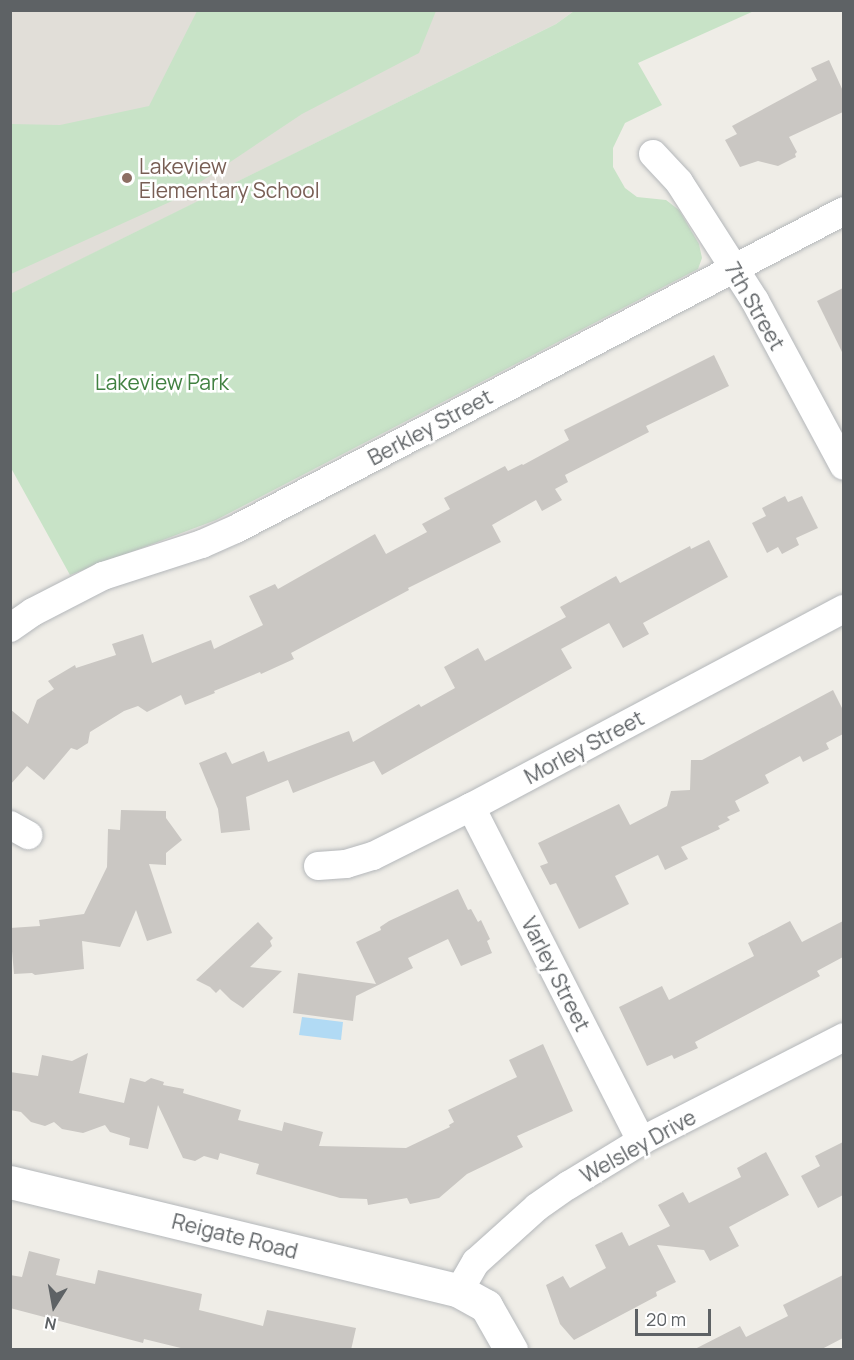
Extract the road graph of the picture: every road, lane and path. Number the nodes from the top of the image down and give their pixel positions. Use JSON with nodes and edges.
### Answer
{"nodes":[{"id":1,"x":653,"y":154,"type":"dead end"},
{"id":2,"x":843,"y":211,"type":"edge"},
{"id":3,"x":734,"y":267,"type":"junction"},
{"id":4,"x":843,"y":466,"type":"edge"},
{"id":5,"x":843,"y":609,"type":"edge"},
{"id":6,"x":10,"y":628,"type":"edge"},
{"id":7,"x":471,"y":807,"type":"junction"},
{"id":8,"x":318,"y":866,"type":"dead end"},
{"id":9,"x":843,"y":1037,"type":"edge"},
{"id":10,"x":641,"y":1141,"type":"junction"},
{"id":11,"x":10,"y":1182,"type":"edge"},
{"id":12,"x":459,"y":1291,"type":"junction"},
{"id":13,"x":511,"y":1350,"type":"edge"}],
"edges":[{"from":1,"to":3,"type":"street","name":"7th Street"},
{"from":2,"to":3,"type":"street","name":"Berkley Street"},
{"from":3,"to":4,"type":"street","name":"7th Street"},
{"from":3,"to":6,"type":"street","name":"Berkley Street"},
{"from":5,"to":7,"type":"street","name":"Morley Street"},
{"from":7,"to":8,"type":"street","name":"Morley Street"},
{"from":7,"to":10,"type":"street","name":"Varley Street"},
{"from":9,"to":10,"type":"street","name":"Welsley Drive"},
{"from":10,"to":12,"type":"street","name":"Welsley Drive"},
{"from":11,"to":12,"type":"street","name":"Reigate Road"},
{"from":12,"to":13,"type":"street","name":"Reigate Road"}]}
